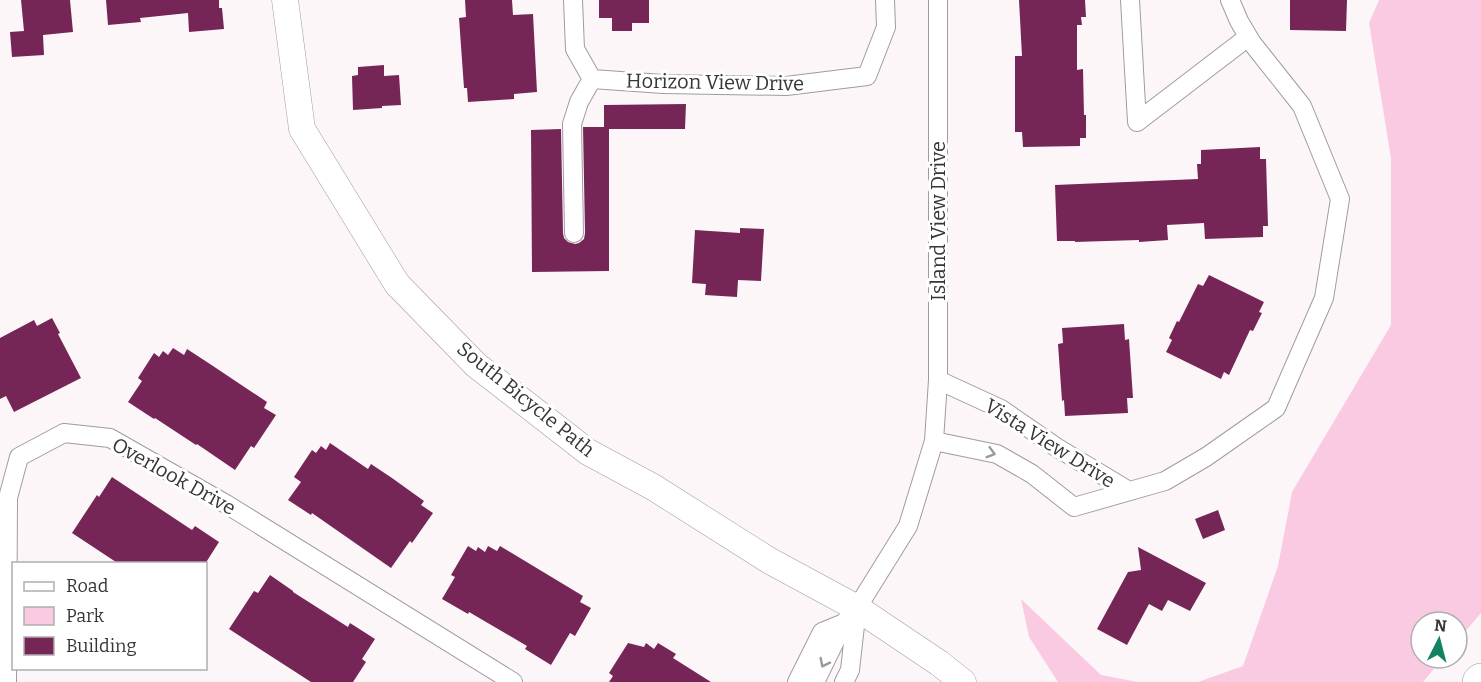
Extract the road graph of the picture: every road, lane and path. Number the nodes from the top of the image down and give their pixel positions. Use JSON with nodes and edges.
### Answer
{"nodes":[{"id":1,"x":285,"y":0,"type":"edge"},
{"id":2,"x":573,"y":0,"type":"edge"},
{"id":3,"x":885,"y":0,"type":"edge"},
{"id":4,"x":938,"y":0,"type":"edge"},
{"id":5,"x":1130,"y":0,"type":"edge"},
{"id":6,"x":1230,"y":0,"type":"edge"},
{"id":7,"x":1248,"y":37,"type":"junction"},
{"id":8,"x":592,"y":79,"type":"junction"},
{"id":9,"x":574,"y":233,"type":"dead end"},
{"id":10,"x":938,"y":380,"type":"junction"},
{"id":11,"x":934,"y":441,"type":"junction"},
{"id":12,"x":1129,"y":491,"type":"junction"},
{"id":13,"x":851,"y":616,"type":"junction"},
{"id":14,"x":7,"y":682,"type":"edge"},
{"id":15,"x":513,"y":682,"type":"edge"},
{"id":16,"x":797,"y":682,"type":"edge"},
{"id":17,"x":814,"y":682,"type":"edge"},
{"id":18,"x":844,"y":682,"type":"edge"},
{"id":19,"x":963,"y":682,"type":"edge"}],
"edges":[{"from":1,"to":13,"type":"street","name":"South Bicycle Path"},
{"from":2,"to":8,"type":"street"},
{"from":3,"to":8,"type":"street","name":"Horizon View Drive"},
{"from":4,"to":10,"type":"street","name":"Island View Drive"},
{"from":5,"to":7,"type":"street"},
{"from":6,"to":7,"type":"street","name":"Vista View Drive"},
{"from":7,"to":12,"type":"street","name":"Vista View Drive"},
{"from":8,"to":9,"type":"street"},
{"from":10,"to":11,"type":"street","name":"Island View Drive"},
{"from":10,"to":12,"type":"street","name":"Vista View Drive"},
{"from":11,"to":12,"type":"street","name":"Vista View Drive","one_way":true},
{"from":11,"to":13,"type":"street"},
{"from":13,"to":16,"type":"street"},
{"from":13,"to":17,"type":"street","one_way":true},
{"from":13,"to":18,"type":"street"},
{"from":13,"to":19,"type":"street","name":"South Bicycle Path"},
{"from":14,"to":15,"type":"street","name":"Overlook Drive"}]}
